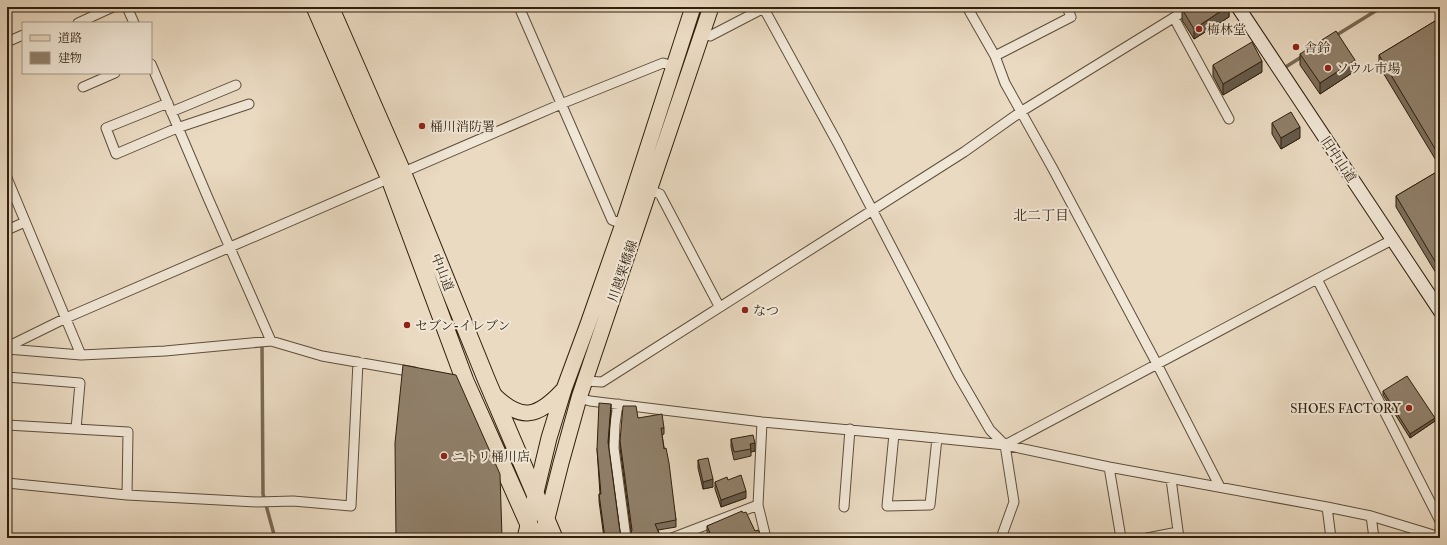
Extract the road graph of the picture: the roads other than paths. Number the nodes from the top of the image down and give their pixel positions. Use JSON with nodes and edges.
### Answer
{"nodes":[{"id":1,"x":113,"y":7,"type":"edge"},
{"id":2,"x":127,"y":7,"type":"edge"},
{"id":3,"x":315,"y":7,"type":"edge"},
{"id":4,"x":330,"y":7,"type":"edge"},
{"id":5,"x":519,"y":7,"type":"edge"},
{"id":6,"x":693,"y":7,"type":"edge"},
{"id":7,"x":711,"y":7,"type":"edge"},
{"id":8,"x":764,"y":7,"type":"edge"},
{"id":9,"x":966,"y":7,"type":"edge"},
{"id":10,"x":1067,"y":7,"type":"edge"},
{"id":11,"x":1191,"y":7,"type":"edge"},
{"id":12,"x":1238,"y":7,"type":"edge"},
{"id":13,"x":1174,"y":18,"type":"junction"},
{"id":14,"x":80,"y":22,"type":"edge"},
{"id":15,"x":134,"y":22,"type":"edge"},
{"id":16,"x":702,"y":34,"type":"junction"},
{"id":17,"x":22,"y":35,"type":"edge"},
{"id":18,"x":7,"y":42,"type":"edge"},
{"id":19,"x":995,"y":56,"type":"junction"},
{"id":20,"x":152,"y":66,"type":"edge"},
{"id":21,"x":673,"y":66,"type":"junction"},
{"id":22,"x":112,"y":74,"type":"edge"},
{"id":23,"x":236,"y":84,"type":"dead end"},
{"id":24,"x":83,"y":87,"type":"dead end"},
{"id":25,"x":249,"y":104,"type":"dead end"},
{"id":26,"x":561,"y":104,"type":"junction"},
{"id":27,"x":170,"y":108,"type":"junction"},
{"id":28,"x":1022,"y":111,"type":"junction"},
{"id":29,"x":1229,"y":119,"type":"dead end"},
{"id":30,"x":177,"y":128,"type":"junction"},
{"id":31,"x":396,"y":177,"type":"junction"},
{"id":32,"x":7,"y":178,"type":"edge"},
{"id":33,"x":650,"y":190,"type":"junction"},
{"id":34,"x":10,"y":194,"type":"edge"},
{"id":35,"x":872,"y":210,"type":"junction"},
{"id":36,"x":25,"y":222,"type":"junction"},
{"id":37,"x":623,"y":224,"type":"junction"},
{"id":38,"x":7,"y":230,"type":"edge"},
{"id":39,"x":1392,"y":240,"type":"junction"},
{"id":40,"x":230,"y":248,"type":"junction"},
{"id":41,"x":1317,"y":279,"type":"junction"},
{"id":42,"x":719,"y":306,"type":"junction"},
{"id":43,"x":1440,"y":311,"type":"edge"},
{"id":44,"x":66,"y":318,"type":"junction"},
{"id":45,"x":271,"y":341,"type":"junction"},
{"id":46,"x":7,"y":348,"type":"edge"},
{"id":47,"x":81,"y":355,"type":"junction"},
{"id":48,"x":358,"y":362,"type":"junction"},
{"id":49,"x":1157,"y":364,"type":"junction"},
{"id":50,"x":419,"y":373,"type":"edge"},
{"id":51,"x":7,"y":377,"type":"edge"},
{"id":52,"x":585,"y":381,"type":"junction"},
{"id":53,"x":476,"y":382,"type":"junction"},
{"id":54,"x":564,"y":389,"type":"junction"},
{"id":55,"x":579,"y":398,"type":"junction"},
{"id":56,"x":618,"y":404,"type":"junction"},
{"id":57,"x":762,"y":422,"type":"junction"},
{"id":58,"x":7,"y":425,"type":"edge"},
{"id":59,"x":76,"y":429,"type":"junction"},
{"id":60,"x":850,"y":430,"type":"junction"},
{"id":61,"x":894,"y":434,"type":"junction"},
{"id":62,"x":937,"y":438,"type":"junction"},
{"id":63,"x":1005,"y":446,"type":"junction"},
{"id":64,"x":1109,"y":467,"type":"junction"},
{"id":65,"x":1171,"y":478,"type":"junction"},
{"id":66,"x":7,"y":483,"type":"edge"},
{"id":67,"x":1220,"y":487,"type":"junction"},
{"id":68,"x":127,"y":495,"type":"junction"},
{"id":69,"x":535,"y":495,"type":"junction"},
{"id":70,"x":758,"y":505,"type":"junction"},
{"id":71,"x":844,"y":507,"type":"dead end"},
{"id":72,"x":1327,"y":507,"type":"junction"},
{"id":73,"x":1371,"y":516,"type":"junction"},
{"id":74,"x":546,"y":521,"type":"junction"},
{"id":75,"x":1440,"y":521,"type":"edge"},
{"id":76,"x":530,"y":533,"type":"edge"},
{"id":77,"x":1178,"y":535,"type":"edge"},
{"id":78,"x":1440,"y":537,"type":"edge"},
{"id":79,"x":542,"y":538,"type":"edge"},
{"id":80,"x":554,"y":538,"type":"edge"},
{"id":81,"x":626,"y":538,"type":"edge"},
{"id":82,"x":672,"y":538,"type":"edge"},
{"id":83,"x":766,"y":538,"type":"edge"},
{"id":84,"x":1002,"y":538,"type":"edge"},
{"id":85,"x":1121,"y":538,"type":"edge"},
{"id":86,"x":1147,"y":538,"type":"edge"},
{"id":87,"x":1331,"y":538,"type":"edge"},
{"id":88,"x":1374,"y":538,"type":"edge"}],
"edges":[{"from":1,"to":14,"type":"street"},
{"from":2,"to":15,"type":"street"},
{"from":3,"to":31,"type":"highway","name":"中山道"},
{"from":4,"to":31,"type":"highway","name":"中山道"},
{"from":5,"to":26,"type":"street"},
{"from":6,"to":21,"type":"main road","name":"川越栗橋線"},
{"from":7,"to":16,"type":"main road","name":"川越栗橋線"},
{"from":8,"to":16,"type":"street"},
{"from":8,"to":35,"type":"street"},
{"from":9,"to":19,"type":"street"},
{"from":10,"to":19,"type":"street"},
{"from":11,"to":13,"type":"street"},
{"from":12,"to":39,"type":"main road","name":"旧中山道"},
{"from":13,"to":28,"type":"street"},
{"from":13,"to":29,"type":"street"},
{"from":16,"to":33,"type":"main road","name":"川越栗橋線"},
{"from":17,"to":18,"type":"street"},
{"from":19,"to":28,"type":"street"},
{"from":20,"to":27,"type":"street"},
{"from":21,"to":26,"type":"street"},
{"from":21,"to":37,"type":"main road","name":"川越栗橋線"},
{"from":22,"to":24,"type":"street"},
{"from":23,"to":27,"type":"street"},
{"from":25,"to":30,"type":"street"},
{"from":26,"to":31,"type":"street"},
{"from":26,"to":37,"type":"street"},
{"from":27,"to":30,"type":"street"},
{"from":27,"to":30,"type":"street"},
{"from":28,"to":35,"type":"street"},
{"from":28,"to":49,"type":"street"},
{"from":30,"to":40,"type":"street"},
{"from":31,"to":40,"type":"street"},
{"from":31,"to":53,"type":"highway","name":"中山道"},
{"from":32,"to":34,"type":"street"},
{"from":33,"to":42,"type":"street"},
{"from":33,"to":52,"type":"main road","name":"川越栗橋線"},
{"from":34,"to":36,"type":"street"},
{"from":35,"to":42,"type":"street"},
{"from":35,"to":63,"type":"street"},
{"from":36,"to":38,"type":"street"},
{"from":36,"to":44,"type":"street"},
{"from":37,"to":54,"type":"main road","name":"川越栗橋線"},
{"from":39,"to":41,"type":"street"},
{"from":39,"to":43,"type":"main road","name":"旧中山道"},
{"from":40,"to":44,"type":"street"},
{"from":40,"to":45,"type":"street"},
{"from":41,"to":49,"type":"street"},
{"from":41,"to":75,"type":"street"},
{"from":42,"to":52,"type":"street"},
{"from":44,"to":46,"type":"street"},
{"from":44,"to":47,"type":"street"},
{"from":45,"to":47,"type":"street"},
{"from":45,"to":48,"type":"street"},
{"from":46,"to":47,"type":"street"},
{"from":48,"to":50,"type":"street"},
{"from":48,"to":68,"type":"street"},
{"from":49,"to":63,"type":"street"},
{"from":49,"to":67,"type":"street"},
{"from":51,"to":59,"type":"street"},
{"from":52,"to":55,"type":"main road","name":"川越栗橋線"},
{"from":53,"to":54,"type":"main road"},
{"from":53,"to":69,"type":"highway","name":"中山道"},
{"from":53,"to":76,"type":"highway","name":"中山道"},
{"from":54,"to":69,"type":"main road","name":"川越栗橋線"},
{"from":55,"to":56,"type":"street"},
{"from":55,"to":74,"type":"main road","name":"川越栗橋線"},
{"from":56,"to":57,"type":"street"},
{"from":56,"to":81,"type":"street"},
{"from":57,"to":60,"type":"street"},
{"from":57,"to":70,"type":"street"},
{"from":58,"to":59,"type":"street"},
{"from":59,"to":68,"type":"street"},
{"from":60,"to":61,"type":"street"},
{"from":60,"to":71,"type":"street"},
{"from":61,"to":62,"type":"street"},
{"from":61,"to":62,"type":"street"},
{"from":62,"to":63,"type":"street"},
{"from":63,"to":64,"type":"street"},
{"from":63,"to":84,"type":"street"},
{"from":64,"to":65,"type":"street"},
{"from":64,"to":85,"type":"street"},
{"from":65,"to":67,"type":"street"},
{"from":65,"to":77,"type":"street"},
{"from":66,"to":68,"type":"street"},
{"from":67,"to":72,"type":"street"},
{"from":69,"to":74,"type":"highway","name":"中山道"},
{"from":69,"to":76,"type":"main road","name":"川越栗橋線"},
{"from":70,"to":82,"type":"street"},
{"from":70,"to":83,"type":"street"},
{"from":72,"to":73,"type":"street"},
{"from":72,"to":87,"type":"street"},
{"from":73,"to":78,"type":"street"},
{"from":73,"to":88,"type":"street"},
{"from":74,"to":79,"type":"main road","name":"川越栗橋線"},
{"from":74,"to":80,"type":"highway","name":"中山道"},
{"from":77,"to":86,"type":"street"}]}
